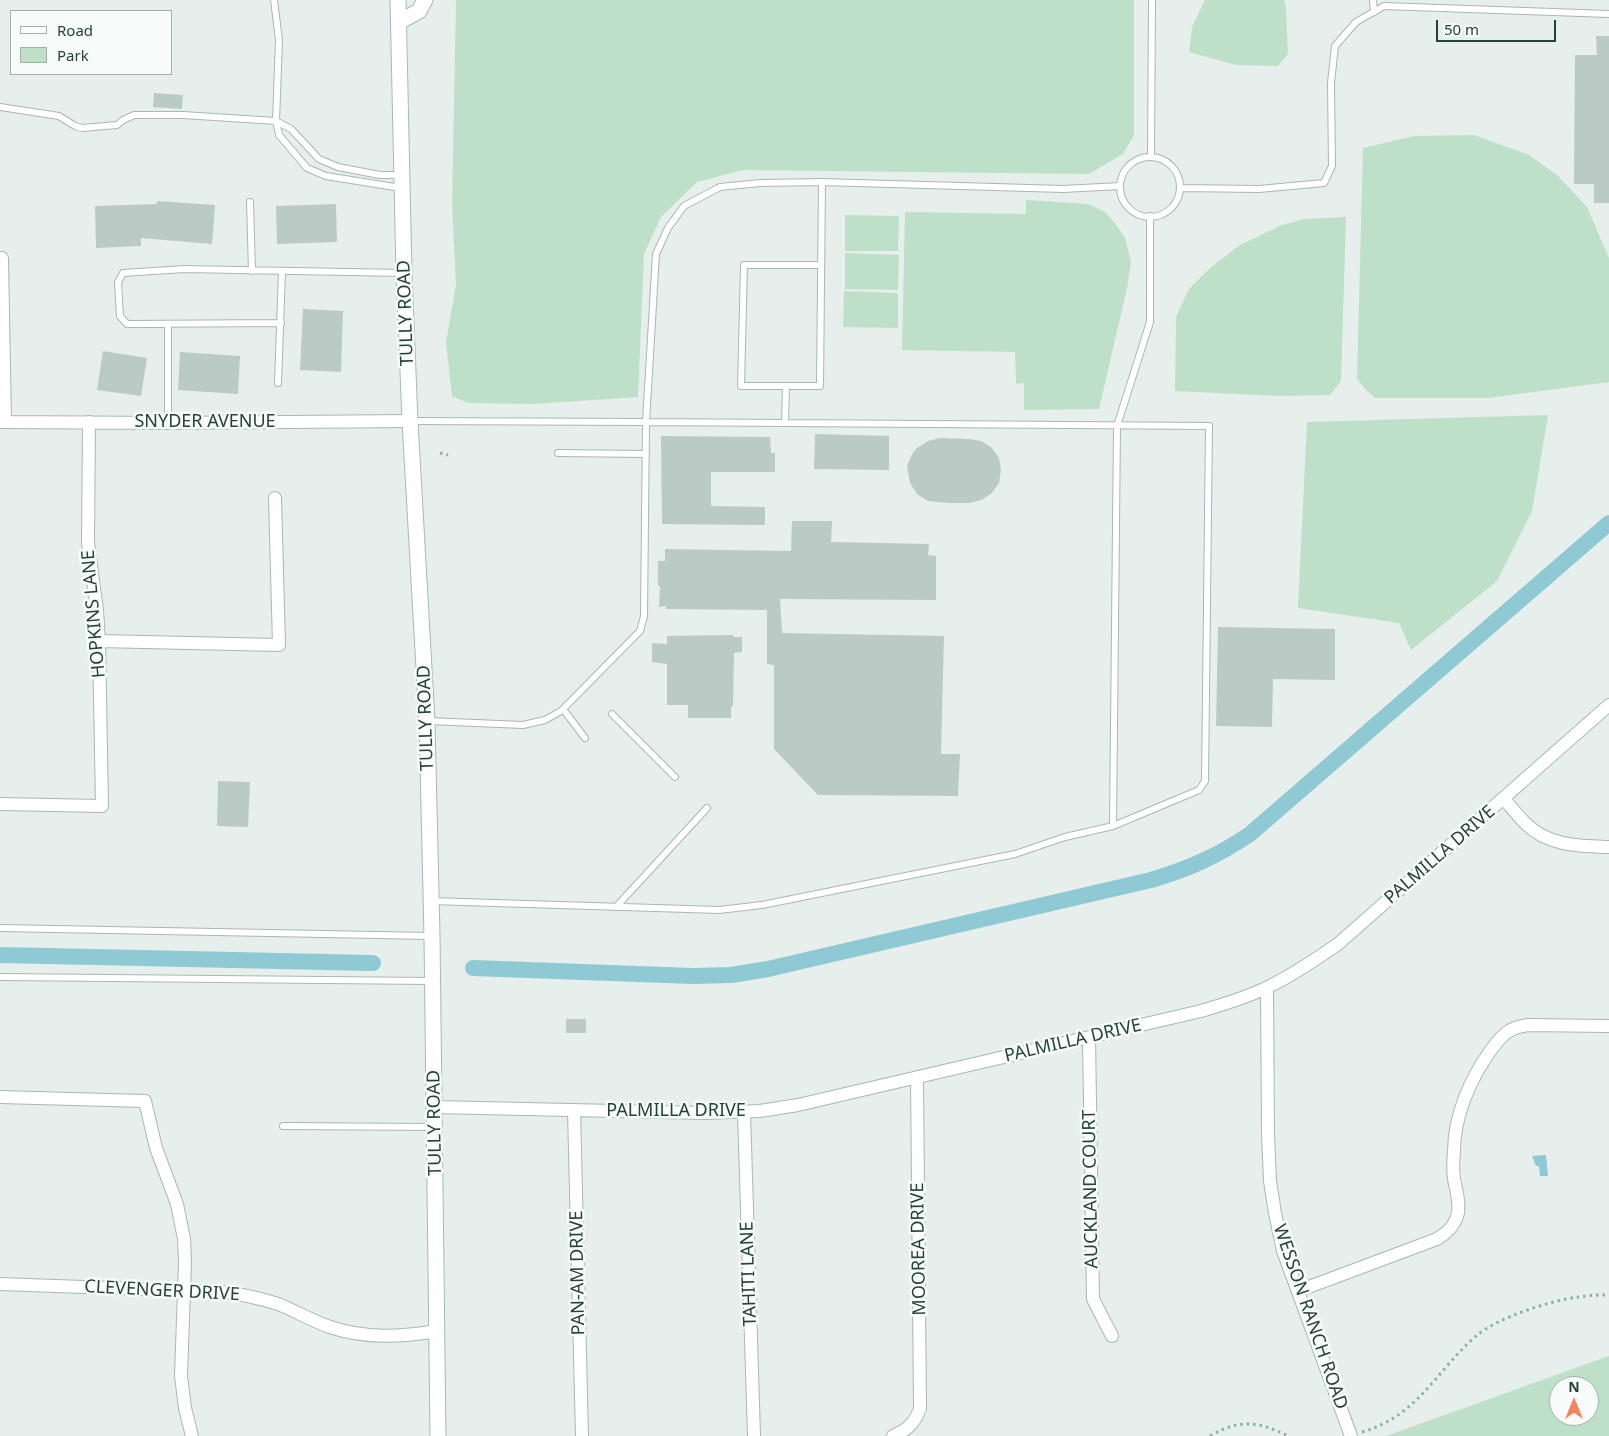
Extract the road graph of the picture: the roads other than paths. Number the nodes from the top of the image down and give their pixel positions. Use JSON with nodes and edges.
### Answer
{"nodes":[{"id":1,"x":274,"y":0,"type":"edge"},
{"id":2,"x":397,"y":0,"type":"edge"},
{"id":3,"x":426,"y":0,"type":"edge"},
{"id":4,"x":1152,"y":0,"type":"edge"},
{"id":5,"x":1373,"y":0,"type":"edge"},
{"id":6,"x":1374,"y":12,"type":"junction"},
{"id":7,"x":1609,"y":14,"type":"edge"},
{"id":8,"x":399,"y":22,"type":"junction"},
{"id":9,"x":0,"y":107,"type":"edge"},
{"id":10,"x":276,"y":121,"type":"junction"},
{"id":11,"x":1151,"y":156,"type":"junction"},
{"id":12,"x":402,"y":181,"type":"junction"},
{"id":13,"x":822,"y":182,"type":"junction"},
{"id":14,"x":1120,"y":186,"type":"junction"},
{"id":15,"x":1180,"y":188,"type":"junction"},
{"id":16,"x":250,"y":202,"type":"dead end"},
{"id":17,"x":1150,"y":216,"type":"junction"},
{"id":18,"x":2,"y":258,"type":"dead end"},
{"id":19,"x":821,"y":265,"type":"junction"},
{"id":20,"x":252,"y":270,"type":"junction"},
{"id":21,"x":282,"y":271,"type":"junction"},
{"id":22,"x":404,"y":273,"type":"junction"},
{"id":23,"x":281,"y":322,"type":"junction"},
{"id":24,"x":168,"y":324,"type":"junction"},
{"id":25,"x":278,"y":383,"type":"dead end"},
{"id":26,"x":786,"y":386,"type":"junction"},
{"id":27,"x":410,"y":421,"type":"junction"},
{"id":28,"x":3,"y":422,"type":"edge"},
{"id":29,"x":89,"y":422,"type":"junction"},
{"id":30,"x":646,"y":422,"type":"junction"},
{"id":31,"x":168,"y":423,"type":"junction"},
{"id":32,"x":785,"y":423,"type":"junction"},
{"id":33,"x":1117,"y":426,"type":"junction"},
{"id":34,"x":558,"y":453,"type":"dead end"},
{"id":35,"x":646,"y":454,"type":"junction"},
{"id":36,"x":275,"y":498,"type":"dead end"},
{"id":37,"x":99,"y":642,"type":"junction"},
{"id":38,"x":1609,"y":705,"type":"edge"},
{"id":39,"x":563,"y":709,"type":"junction"},
{"id":40,"x":612,"y":714,"type":"dead end"},
{"id":41,"x":427,"y":721,"type":"junction"},
{"id":42,"x":585,"y":738,"type":"dead end"},
{"id":43,"x":675,"y":777,"type":"dead end"},
{"id":44,"x":1504,"y":799,"type":"junction"},
{"id":45,"x":0,"y":804,"type":"edge"},
{"id":46,"x":706,"y":808,"type":"dead end"},
{"id":47,"x":1113,"y":826,"type":"junction"},
{"id":48,"x":1609,"y":846,"type":"edge"},
{"id":49,"x":431,"y":900,"type":"junction"},
{"id":50,"x":616,"y":907,"type":"junction"},
{"id":51,"x":0,"y":928,"type":"edge"},
{"id":52,"x":432,"y":936,"type":"junction"},
{"id":53,"x":0,"y":977,"type":"edge"},
{"id":54,"x":433,"y":981,"type":"junction"},
{"id":55,"x":1267,"y":988,"type":"junction"},
{"id":56,"x":1609,"y":1026,"type":"edge"},
{"id":57,"x":1089,"y":1037,"type":"junction"},
{"id":58,"x":917,"y":1077,"type":"junction"},
{"id":59,"x":0,"y":1097,"type":"edge"},
{"id":60,"x":435,"y":1107,"type":"junction"},
{"id":61,"x":574,"y":1110,"type":"junction"},
{"id":62,"x":744,"y":1112,"type":"junction"},
{"id":63,"x":283,"y":1126,"type":"dead end"},
{"id":64,"x":435,"y":1127,"type":"junction"},
{"id":65,"x":0,"y":1284,"type":"edge"},
{"id":66,"x":184,"y":1290,"type":"junction"},
{"id":67,"x":1298,"y":1291,"type":"junction"},
{"id":68,"x":437,"y":1331,"type":"junction"},
{"id":69,"x":1112,"y":1336,"type":"dead end"},
{"id":70,"x":1351,"y":1435,"type":"edge"},
{"id":71,"x":192,"y":1436,"type":"edge"},
{"id":72,"x":438,"y":1436,"type":"edge"},
{"id":73,"x":582,"y":1436,"type":"edge"},
{"id":74,"x":754,"y":1436,"type":"edge"},
{"id":75,"x":893,"y":1436,"type":"edge"}],
"edges":[{"from":1,"to":10,"type":"lane"},
{"from":2,"to":8,"type":"main road","name":"TULLY ROAD"},
{"from":3,"to":8,"type":"main road"},
{"from":4,"to":11,"type":"lane"},
{"from":5,"to":6,"type":"lane"},
{"from":6,"to":7,"type":"lane"},
{"from":6,"to":15,"type":"lane"},
{"from":8,"to":12,"type":"main road","name":"TULLY ROAD"},
{"from":9,"to":10,"type":"lane"},
{"from":10,"to":12,"type":"lane"},
{"from":10,"to":12,"type":"lane"},
{"from":11,"to":14,"type":"lane"},
{"from":11,"to":15,"type":"lane"},
{"from":12,"to":22,"type":"main road","name":"TULLY ROAD"},
{"from":13,"to":14,"type":"lane"},
{"from":13,"to":19,"type":"lane"},
{"from":13,"to":30,"type":"lane"},
{"from":14,"to":17,"type":"lane"},
{"from":15,"to":17,"type":"lane"},
{"from":16,"to":20,"type":"lane"},
{"from":17,"to":33,"type":"lane"},
{"from":18,"to":28,"type":"street"},
{"from":19,"to":26,"type":"lane"},
{"from":19,"to":26,"type":"lane"},
{"from":20,"to":21,"type":"lane"},
{"from":20,"to":24,"type":"lane"},
{"from":21,"to":22,"type":"lane"},
{"from":21,"to":23,"type":"lane"},
{"from":22,"to":27,"type":"main road","name":"TULLY ROAD"},
{"from":23,"to":24,"type":"lane"},
{"from":23,"to":25,"type":"lane"},
{"from":24,"to":31,"type":"lane"},
{"from":26,"to":32,"type":"lane"},
{"from":27,"to":30,"type":"lane"},
{"from":27,"to":31,"type":"street","name":"SNYDER AVENUE"},
{"from":27,"to":41,"type":"main road","name":"TULLY ROAD"},
{"from":28,"to":29,"type":"street","name":"SNYDER AVENUE"},
{"from":29,"to":31,"type":"street","name":"SNYDER AVENUE"},
{"from":29,"to":37,"type":"street","name":"HOPKINS LANE"},
{"from":30,"to":32,"type":"lane"},
{"from":30,"to":35,"type":"lane"},
{"from":32,"to":33,"type":"lane"},
{"from":33,"to":47,"type":"lane"},
{"from":33,"to":47,"type":"lane"},
{"from":34,"to":35,"type":"lane"},
{"from":35,"to":39,"type":"lane"},
{"from":36,"to":37,"type":"street"},
{"from":37,"to":45,"type":"street","name":"HOPKINS LANE"},
{"from":38,"to":44,"type":"street","name":"PALMILLA DRIVE"},
{"from":39,"to":41,"type":"lane"},
{"from":39,"to":42,"type":"lane"},
{"from":40,"to":43,"type":"lane"},
{"from":41,"to":49,"type":"main road","name":"TULLY ROAD"},
{"from":44,"to":48,"type":"street"},
{"from":44,"to":55,"type":"street","name":"PALMILLA DRIVE"},
{"from":46,"to":50,"type":"lane"},
{"from":47,"to":50,"type":"lane"},
{"from":49,"to":50,"type":"lane"},
{"from":49,"to":52,"type":"main road","name":"TULLY ROAD"},
{"from":51,"to":52,"type":"lane"},
{"from":52,"to":54,"type":"main road","name":"TULLY ROAD"},
{"from":53,"to":54,"type":"lane"},
{"from":54,"to":60,"type":"main road","name":"TULLY ROAD"},
{"from":55,"to":57,"type":"street","name":"PALMILLA DRIVE"},
{"from":55,"to":67,"type":"street","name":"WESSON RANCH ROAD"},
{"from":56,"to":67,"type":"street"},
{"from":57,"to":58,"type":"street","name":"PALMILLA DRIVE"},
{"from":57,"to":69,"type":"street","name":"AUCKLAND COURT"},
{"from":58,"to":62,"type":"street","name":"PALMILLA DRIVE"},
{"from":58,"to":75,"type":"street","name":"MOOREA DRIVE"},
{"from":59,"to":66,"type":"street"},
{"from":60,"to":61,"type":"street","name":"PALMILLA DRIVE"},
{"from":60,"to":64,"type":"main road","name":"TULLY ROAD"},
{"from":61,"to":62,"type":"street","name":"PALMILLA DRIVE"},
{"from":61,"to":73,"type":"street","name":"PAN-AM DRIVE"},
{"from":62,"to":74,"type":"street","name":"TAHITI LANE"},
{"from":63,"to":64,"type":"lane"},
{"from":64,"to":68,"type":"main road","name":"TULLY ROAD"},
{"from":65,"to":66,"type":"street","name":"CLEVENGER DRIVE"},
{"from":66,"to":68,"type":"street","name":"CLEVENGER DRIVE"},
{"from":66,"to":71,"type":"street"},
{"from":67,"to":70,"type":"street","name":"WESSON RANCH ROAD"},
{"from":68,"to":72,"type":"main road","name":"TULLY ROAD"}]}
